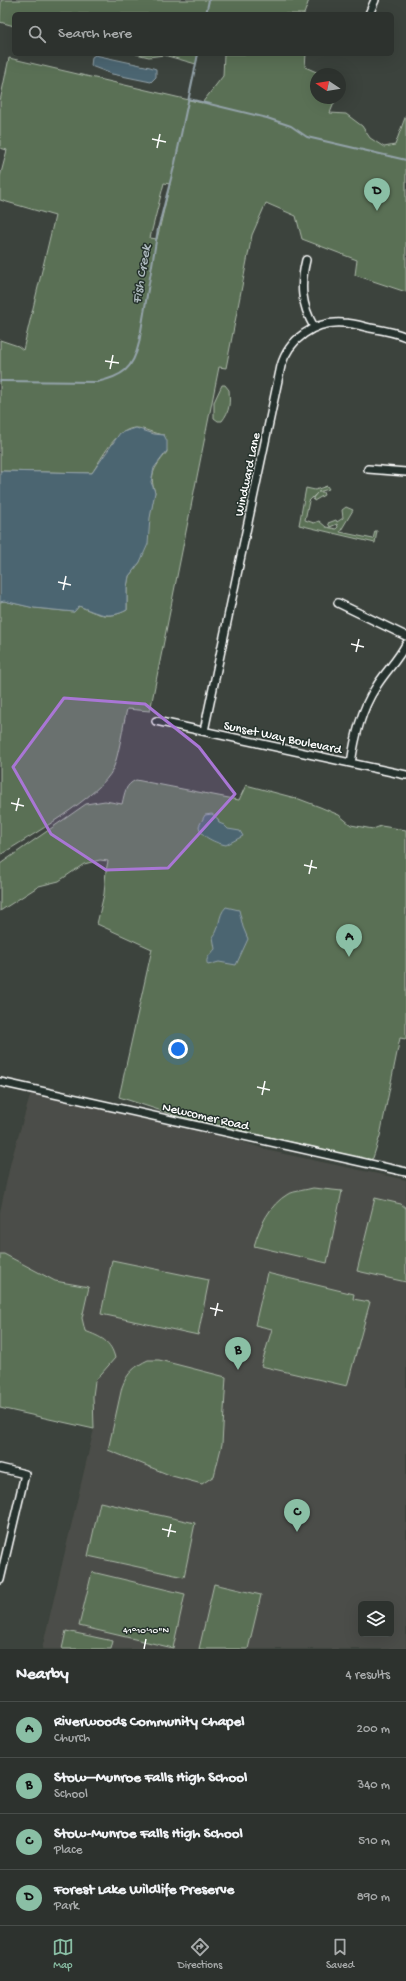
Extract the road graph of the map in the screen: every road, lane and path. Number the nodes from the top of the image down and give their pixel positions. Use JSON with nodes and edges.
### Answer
{"nodes":[{"id":1,"x":375,"y":0,"type":"edge"},
{"id":2,"x":370,"y":12,"type":"edge"},
{"id":3,"x":306,"y":260,"type":"dead end"},
{"id":4,"x":314,"y":327,"type":"junction"},
{"id":5,"x":406,"y":337,"type":"edge"},
{"id":6,"x":368,"y":469,"type":"dead end"},
{"id":7,"x":406,"y":472,"type":"edge"},
{"id":8,"x":338,"y":603,"type":"dead end"},
{"id":9,"x":406,"y":636,"type":"edge"},
{"id":10,"x":406,"y":644,"type":"edge"},
{"id":11,"x":156,"y":720,"type":"dead end"},
{"id":12,"x":204,"y":731,"type":"junction"},
{"id":13,"x":351,"y":763,"type":"junction"},
{"id":14,"x":406,"y":775,"type":"edge"},
{"id":15,"x":0,"y":1082,"type":"edge"},
{"id":16,"x":406,"y":1172,"type":"edge"},
{"id":17,"x":0,"y":1468,"type":"edge"},
{"id":18,"x":0,"y":1580,"type":"edge"}],
"edges":[{"from":1,"to":2,"type":"street"},
{"from":3,"to":4,"type":"street"},
{"from":4,"to":5,"type":"street"},
{"from":4,"to":12,"type":"street","name":"Windward Lane"},
{"from":6,"to":7,"type":"street"},
{"from":8,"to":9,"type":"street"},
{"from":10,"to":13,"type":"street"},
{"from":11,"to":12,"type":"street","name":"Sunset Way Boulevard"},
{"from":12,"to":13,"type":"street","name":"Sunset Way Boulevard"},
{"from":13,"to":14,"type":"street","name":"Sunset Way Boulevard"},
{"from":15,"to":16,"type":"street","name":"Newcomer Road"},
{"from":17,"to":18,"type":"street"}]}
